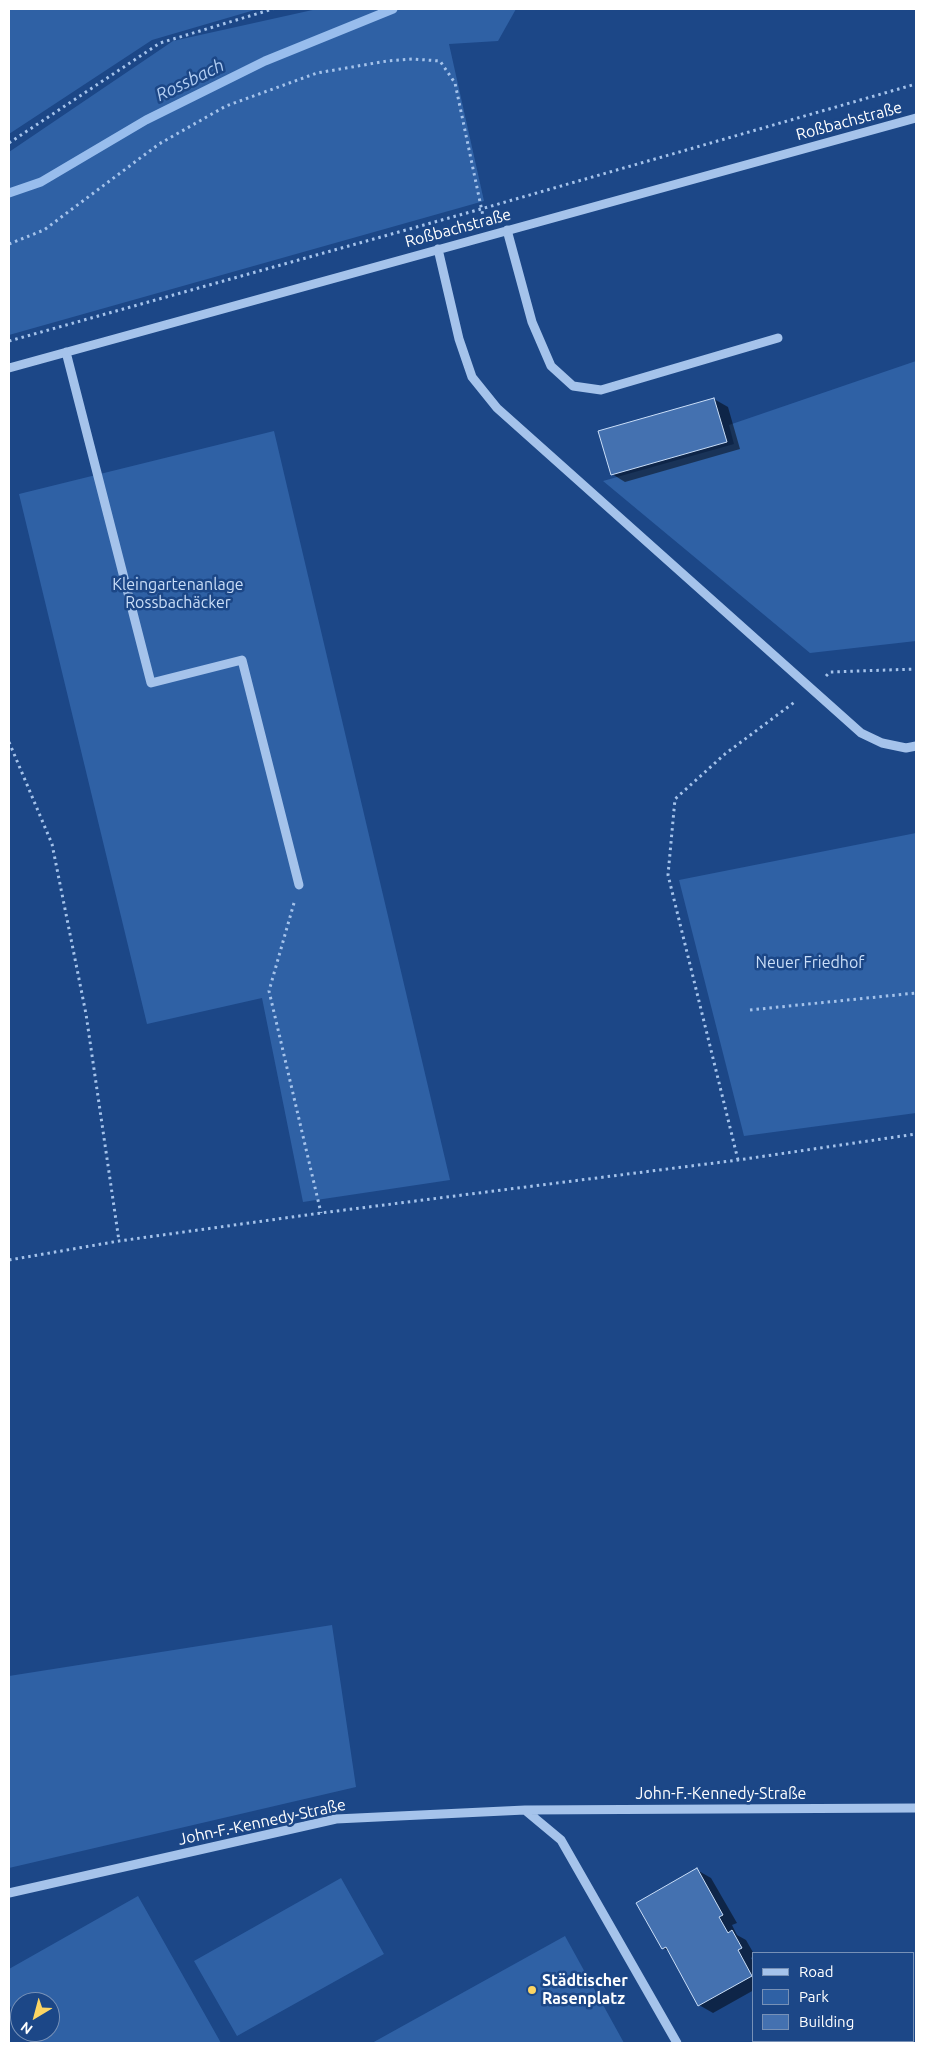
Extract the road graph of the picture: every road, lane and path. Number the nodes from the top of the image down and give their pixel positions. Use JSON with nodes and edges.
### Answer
{"nodes":[{"id":1,"x":273,"y":9,"type":"edge"},
{"id":2,"x":916,"y":84,"type":"edge"},
{"id":3,"x":916,"y":118,"type":"edge"},
{"id":4,"x":9,"y":143,"type":"edge"},
{"id":5,"x":481,"y":209,"type":"junction"},
{"id":6,"x":508,"y":230,"type":"junction"},
{"id":7,"x":9,"y":244,"type":"edge"},
{"id":8,"x":438,"y":249,"type":"junction"},
{"id":9,"x":778,"y":338,"type":"dead end"},
{"id":10,"x":9,"y":341,"type":"edge"},
{"id":11,"x":66,"y":352,"type":"junction"},
{"id":12,"x":9,"y":368,"type":"edge"},
{"id":13,"x":916,"y":670,"type":"edge"},
{"id":14,"x":811,"y":690,"type":"junction"},
{"id":15,"x":9,"y":742,"type":"edge"},
{"id":16,"x":916,"y":746,"type":"edge"},
{"id":17,"x":299,"y":885,"type":"joint"},
{"id":18,"x":916,"y":993,"type":"edge"},
{"id":19,"x":750,"y":1010,"type":"dead end"},
{"id":20,"x":916,"y":1134,"type":"edge"},
{"id":21,"x":738,"y":1160,"type":"junction"},
{"id":22,"x":321,"y":1213,"type":"junction"},
{"id":23,"x":119,"y":1241,"type":"junction"},
{"id":24,"x":9,"y":1260,"type":"edge"},
{"id":25,"x":916,"y":1808,"type":"edge"},
{"id":26,"x":525,"y":1810,"type":"junction"},
{"id":27,"x":9,"y":1892,"type":"edge"},
{"id":28,"x":676,"y":2043,"type":"edge"}],
"edges":[{"from":1,"to":4,"type":"path"},
{"from":2,"to":5,"type":"path"},
{"from":3,"to":6,"type":"street","name":"Roßbachstraße"},
{"from":5,"to":7,"type":"path"},
{"from":5,"to":10,"type":"path"},
{"from":6,"to":8,"type":"street","name":"Roßbachstraße"},
{"from":6,"to":9,"type":"street"},
{"from":8,"to":11,"type":"street","name":"Roßbachstraße"},
{"from":8,"to":14,"type":"street"},
{"from":11,"to":12,"type":"street","name":"Roßbachstraße"},
{"from":11,"to":17,"type":"street"},
{"from":13,"to":14,"type":"path"},
{"from":14,"to":16,"type":"street"},
{"from":14,"to":21,"type":"path"},
{"from":15,"to":23,"type":"path"},
{"from":17,"to":22,"type":"path"},
{"from":18,"to":19,"type":"path"},
{"from":20,"to":21,"type":"path"},
{"from":21,"to":22,"type":"path"},
{"from":22,"to":23,"type":"path"},
{"from":23,"to":24,"type":"path"},
{"from":25,"to":26,"type":"street","name":"John-F.-Kennedy-Straße"},
{"from":26,"to":27,"type":"street","name":"John-F.-Kennedy-Straße"},
{"from":26,"to":28,"type":"street"}]}
